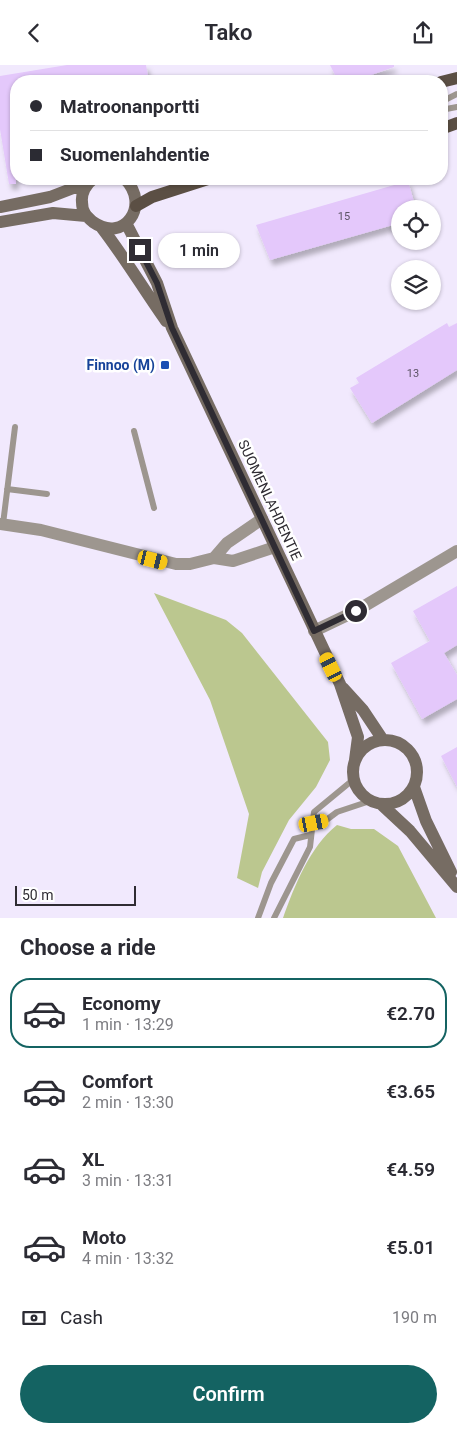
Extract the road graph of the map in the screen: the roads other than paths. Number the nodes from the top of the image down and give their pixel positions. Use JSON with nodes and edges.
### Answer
{"nodes":[{"id":1,"x":79,"y":185,"type":"edge"},
{"id":2,"x":88,"y":185,"type":"edge"},
{"id":3,"x":131,"y":185,"type":"edge"},
{"id":4,"x":189,"y":185,"type":"edge"},
{"id":5,"x":136,"y":206,"type":"junction"},
{"id":6,"x":0,"y":207,"type":"edge"},
{"id":7,"x":86,"y":216,"type":"junction"},
{"id":8,"x":0,"y":222,"type":"edge"},
{"id":9,"x":126,"y":223,"type":"junction"},
{"id":10,"x":102,"y":228,"type":"junction"},
{"id":11,"x":172,"y":328,"type":"junction"},
{"id":12,"x":15,"y":427,"type":"dead end"},
{"id":13,"x":134,"y":431,"type":"dead end"},
{"id":14,"x":7,"y":489,"type":"junction"},
{"id":15,"x":47,"y":494,"type":"dead end"},
{"id":16,"x":154,"y":508,"type":"dead end"},
{"id":17,"x":262,"y":519,"type":"junction"},
{"id":18,"x":2,"y":524,"type":"edge"},
{"id":19,"x":275,"y":547,"type":"junction"},
{"id":20,"x":457,"y":551,"type":"edge"},
{"id":21,"x":214,"y":558,"type":"junction"},
{"id":22,"x":314,"y":631,"type":"junction"},
{"id":23,"x":340,"y":684,"type":"junction"},
{"id":24,"x":383,"y":740,"type":"junction"},
{"id":25,"x":355,"y":760,"type":"junction"},
{"id":26,"x":354,"y":779,"type":"junction"},
{"id":27,"x":414,"y":787,"type":"junction"},
{"id":28,"x":375,"y":803,"type":"junction"},
{"id":29,"x":314,"y":823,"type":"junction"},
{"id":30,"x":310,"y":835,"type":"junction"},
{"id":31,"x":455,"y":883,"type":"edge"},
{"id":32,"x":258,"y":918,"type":"edge"},
{"id":33,"x":274,"y":918,"type":"edge"}],
"edges":[{"from":1,"to":6,"type":"main road"},
{"from":2,"to":7,"type":"main road"},
{"from":3,"to":5,"type":"main road"},
{"from":4,"to":5,"type":"main road"},
{"from":5,"to":9,"type":"main road"},
{"from":7,"to":8,"type":"main road"},
{"from":7,"to":10,"type":"main road","name":"SUOMENLAHDENTIE"},
{"from":9,"to":10,"type":"main road"},
{"from":9,"to":11,"type":"main road","name":"SUOMENLAHDENTIE"},
{"from":10,"to":11,"type":"main road","name":"SUOMENLAHDENTIE"},
{"from":11,"to":17,"type":"main road","name":"SUOMENLAHDENTIE"},
{"from":12,"to":14,"type":"lane"},
{"from":13,"to":16,"type":"lane"},
{"from":14,"to":15,"type":"lane"},
{"from":14,"to":18,"type":"lane"},
{"from":17,"to":19,"type":"main road","name":"SUOMENLAHDENTIE"},
{"from":17,"to":21,"type":"street"},
{"from":18,"to":21,"type":"street"},
{"from":19,"to":21,"type":"street"},
{"from":19,"to":22,"type":"main road","name":"SUOMENLAHDENTIE"},
{"from":20,"to":22,"type":"street"},
{"from":22,"to":23,"type":"main road","name":"SUOMENLAHDENTIE"},
{"from":23,"to":24,"type":"main road","name":"SUOMENLAHDENTIE"},
{"from":23,"to":25,"type":"main road","name":"SUOMENLAHDENTIE"},
{"from":24,"to":25,"type":"main road"},
{"from":24,"to":27,"type":"main road"},
{"from":25,"to":26,"type":"main road"},
{"from":26,"to":28,"type":"main road"},
{"from":26,"to":29,"type":"lane"},
{"from":27,"to":28,"type":"main road"},
{"from":27,"to":31,"type":"main road"},
{"from":28,"to":29,"type":"lane"},
{"from":28,"to":31,"type":"main road"},
{"from":29,"to":30,"type":"lane"},
{"from":30,"to":32,"type":"lane"},
{"from":30,"to":33,"type":"lane"}]}
